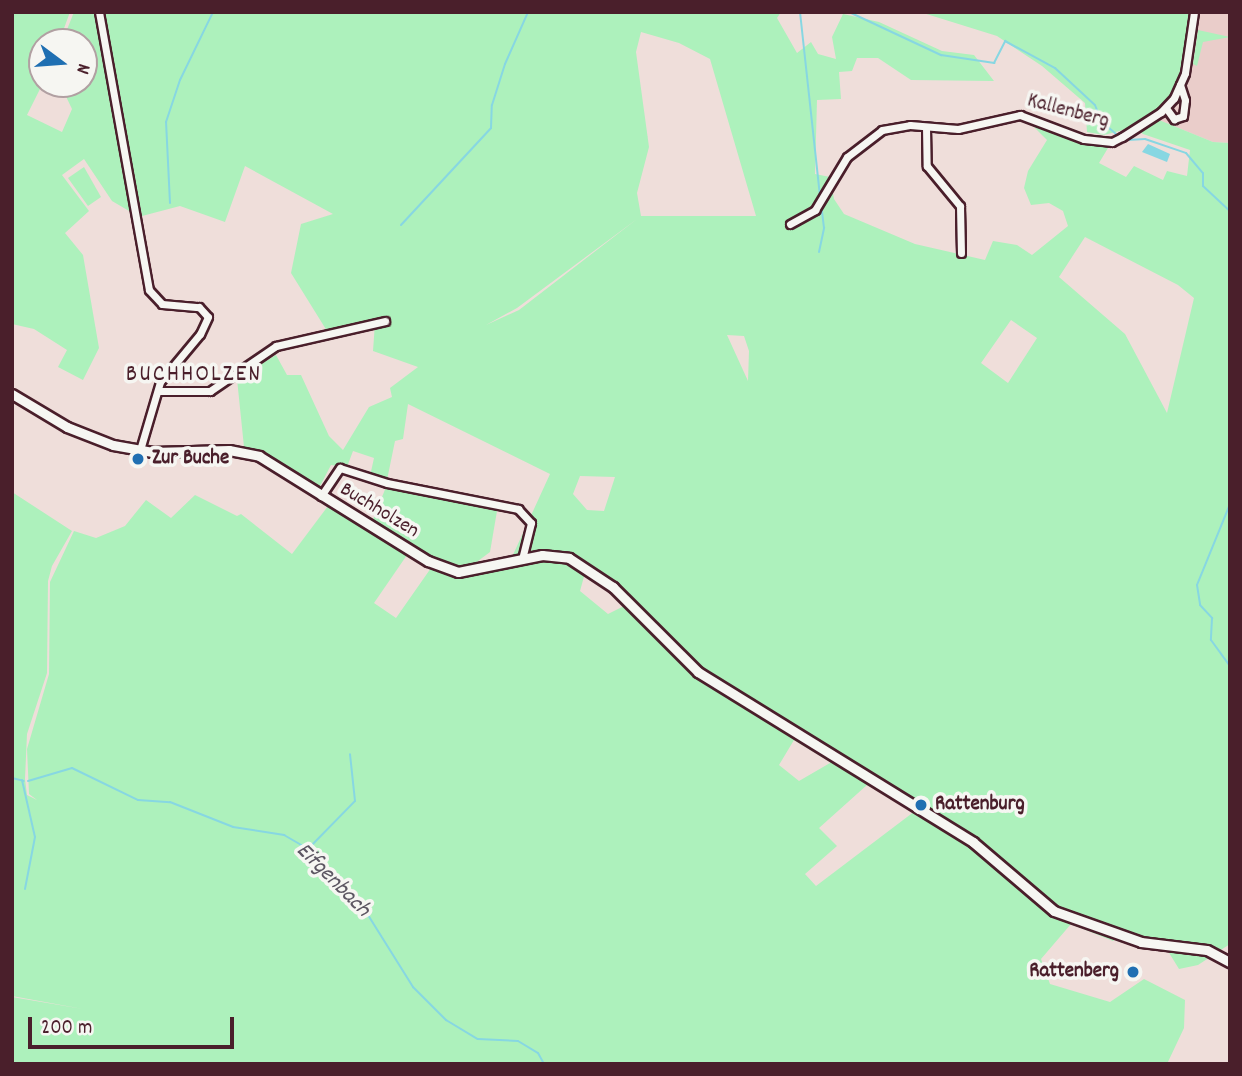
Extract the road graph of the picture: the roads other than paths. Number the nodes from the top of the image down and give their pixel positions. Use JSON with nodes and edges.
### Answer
{"nodes":[{"id":1,"x":99,"y":12,"type":"edge"},
{"id":2,"x":1194,"y":12,"type":"edge"},
{"id":3,"x":1180,"y":85,"type":"junction"},
{"id":4,"x":1166,"y":108,"type":"junction"},
{"id":5,"x":926,"y":127,"type":"junction"},
{"id":6,"x":790,"y":224,"type":"dead end"},
{"id":7,"x":961,"y":253,"type":"dead end"},
{"id":8,"x":385,"y":321,"type":"dead end"},
{"id":9,"x":158,"y":391,"type":"junction"},
{"id":10,"x":12,"y":394,"type":"edge"},
{"id":11,"x":140,"y":450,"type":"junction"},
{"id":12,"x":321,"y":496,"type":"junction"},
{"id":13,"x":522,"y":560,"type":"junction"},
{"id":14,"x":1230,"y":961,"type":"edge"}],
"edges":[{"from":1,"to":9,"type":"street"},
{"from":2,"to":3,"type":"street"},
{"from":3,"to":4,"type":"street"},
{"from":3,"to":4,"type":"street"},
{"from":4,"to":5,"type":"street","name":"Kallenberg"},
{"from":5,"to":6,"type":"street","name":"Kallenberg"},
{"from":5,"to":7,"type":"street"},
{"from":8,"to":9,"type":"street"},
{"from":9,"to":11,"type":"street"},
{"from":10,"to":11,"type":"street","name":"Buchholzen"},
{"from":11,"to":12,"type":"street","name":"Buchholzen"},
{"from":12,"to":13,"type":"street","name":"Buchholzen"},
{"from":12,"to":13,"type":"street"},
{"from":13,"to":14,"type":"street","name":"Buchholzen"}]}
